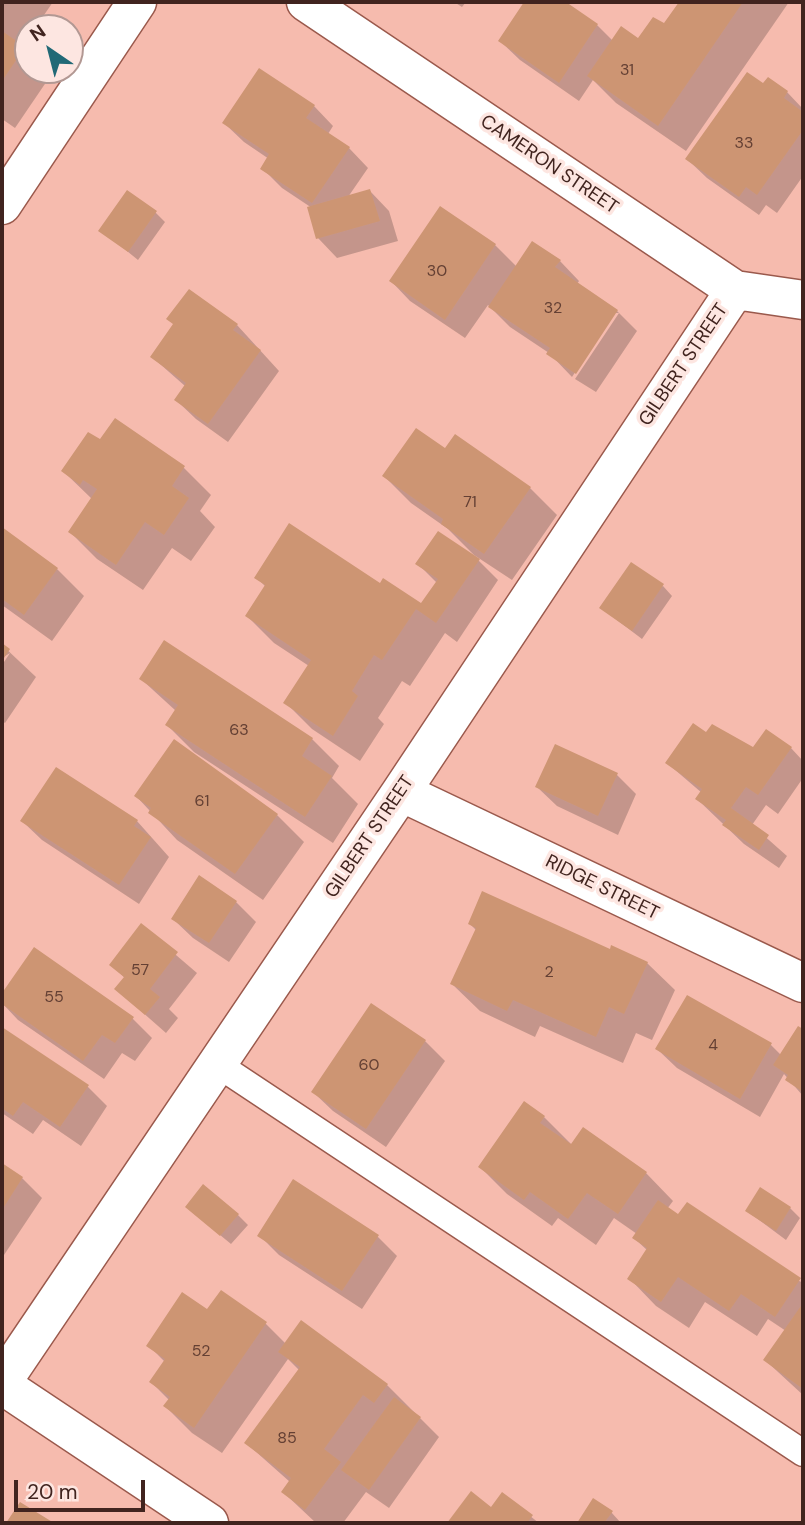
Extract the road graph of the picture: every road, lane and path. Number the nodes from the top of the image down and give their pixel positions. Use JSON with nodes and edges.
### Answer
{"nodes":[{"id":1,"x":137,"y":2,"type":"edge"},
{"id":2,"x":306,"y":2,"type":"edge"},
{"id":3,"x":2,"y":205,"type":"edge"},
{"id":4,"x":735,"y":290,"type":"junction"},
{"id":5,"x":803,"y":300,"type":"edge"},
{"id":6,"x":401,"y":792,"type":"junction"},
{"id":7,"x":803,"y":983,"type":"edge"},
{"id":8,"x":217,"y":1064,"type":"junction"},
{"id":9,"x":2,"y":1384,"type":"edge"},
{"id":10,"x":803,"y":1453,"type":"edge"},
{"id":11,"x":209,"y":1523,"type":"edge"}],
"edges":[{"from":1,"to":3,"type":"street"},
{"from":2,"to":4,"type":"street","name":"CAMERON STREET"},
{"from":4,"to":5,"type":"street","name":"CAMERON STREET"},
{"from":4,"to":6,"type":"street","name":"GILBERT STREET"},
{"from":6,"to":7,"type":"street","name":"RIDGE STREET"},
{"from":6,"to":8,"type":"street","name":"GILBERT STREET"},
{"from":8,"to":9,"type":"street","name":"GILBERT STREET"},
{"from":8,"to":10,"type":"lane"},
{"from":9,"to":11,"type":"street"}]}
